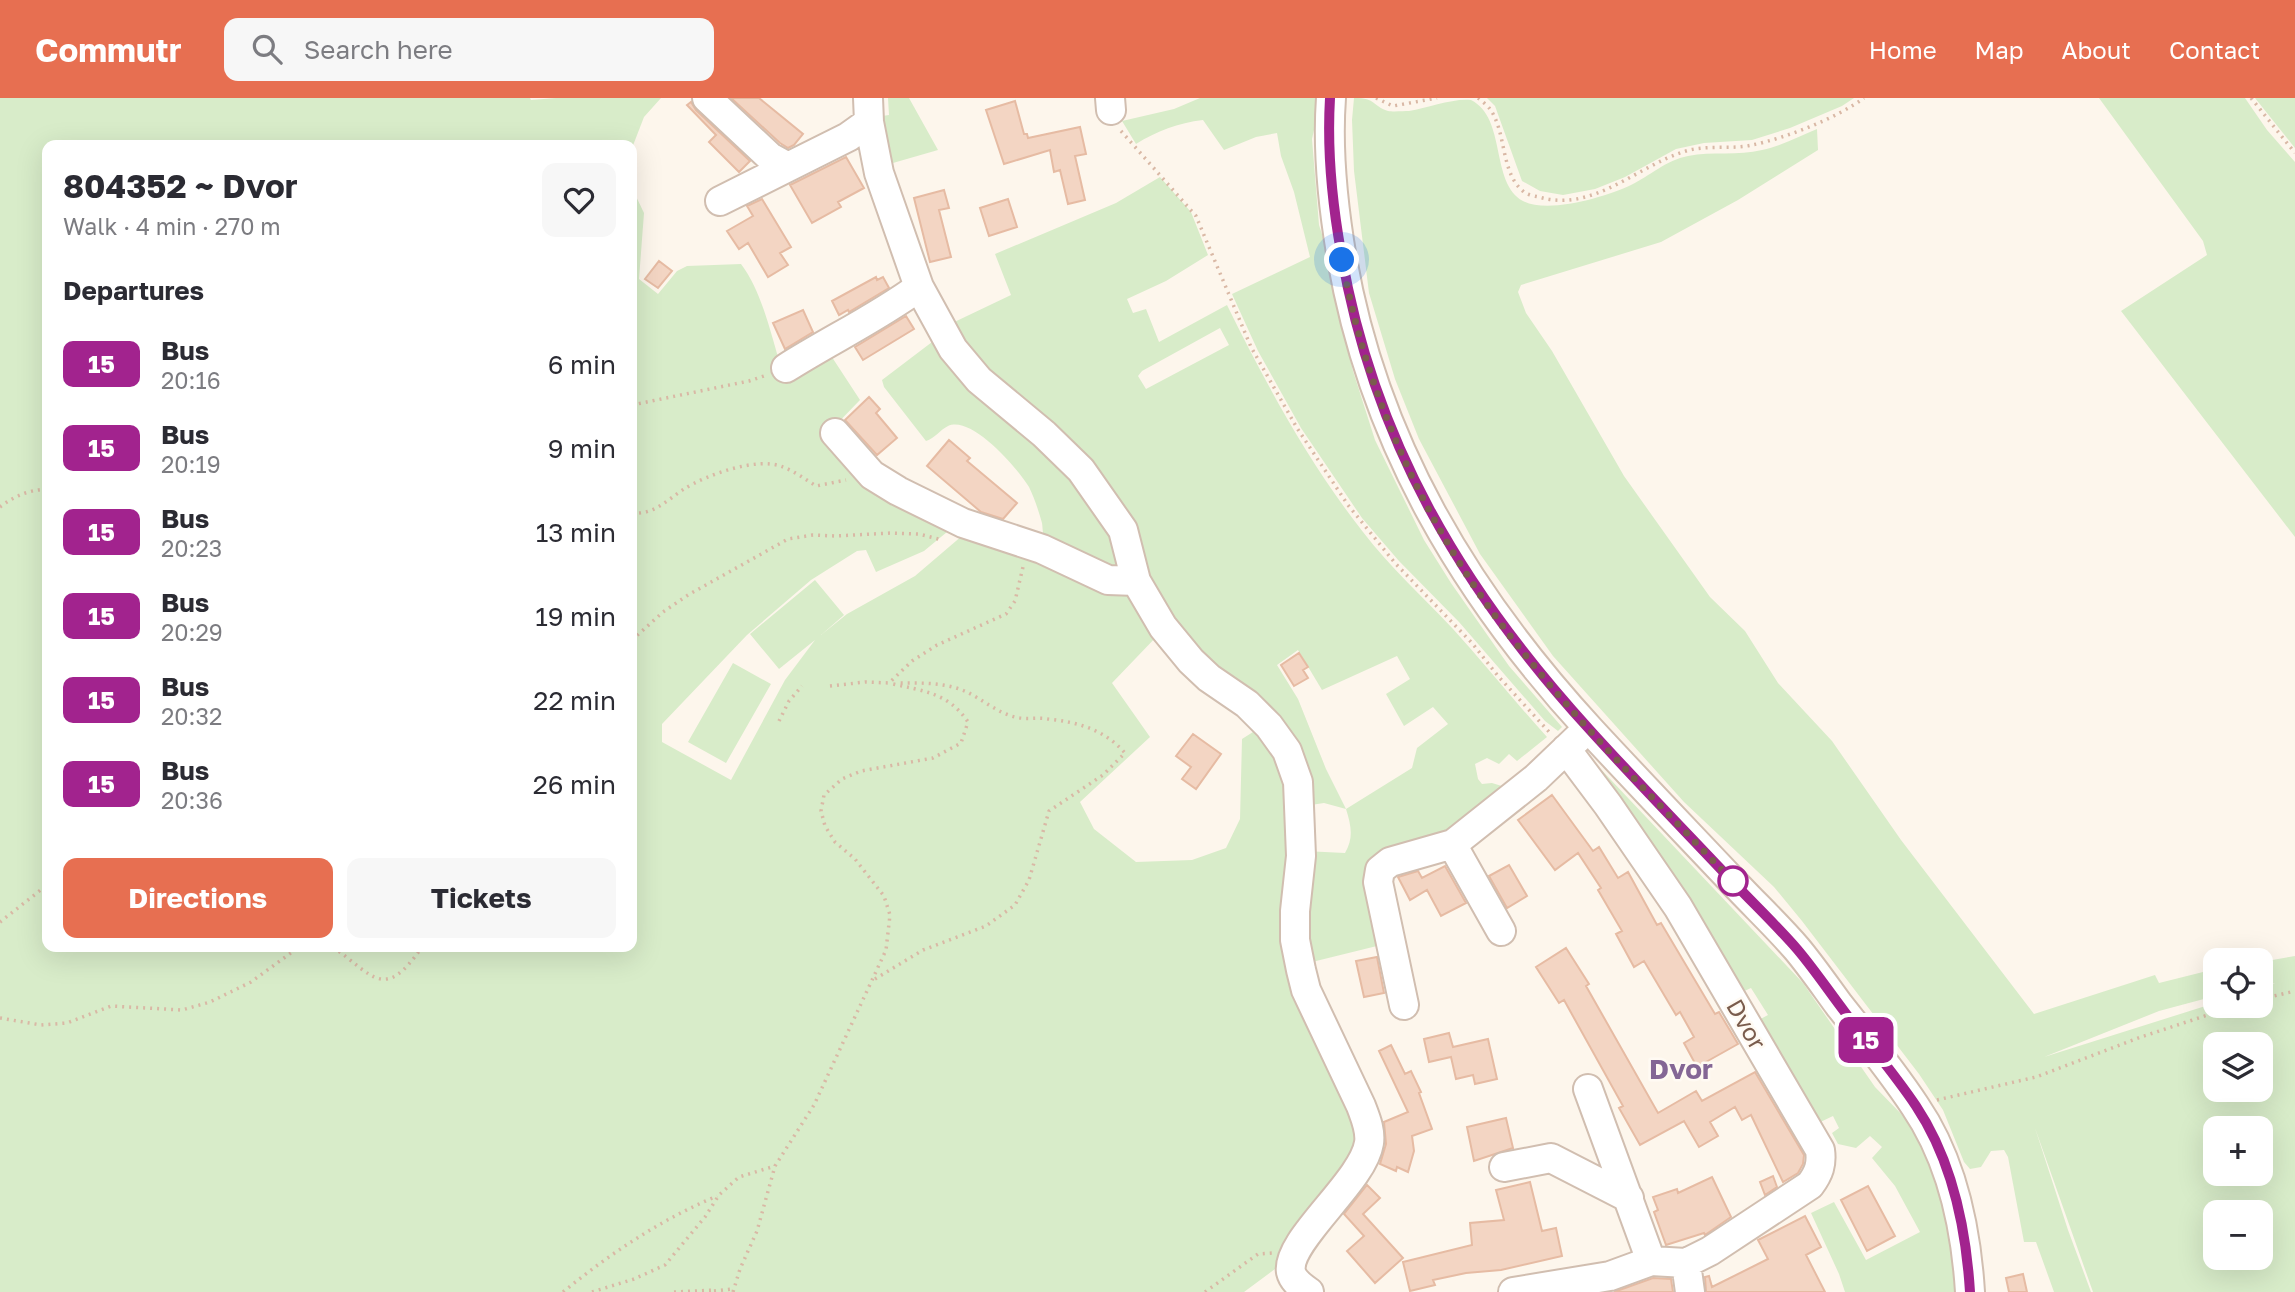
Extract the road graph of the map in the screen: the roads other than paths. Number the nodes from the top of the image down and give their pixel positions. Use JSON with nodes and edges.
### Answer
{"nodes":[{"id":1,"x":707,"y":98,"type":"edge"},
{"id":2,"x":1331,"y":98,"type":"edge"},
{"id":3,"x":869,"y":110,"type":"edge"},
{"id":4,"x":788,"y":167,"type":"junction"},
{"id":5,"x":719,"y":201,"type":"dead end"},
{"id":6,"x":919,"y":287,"type":"junction"},
{"id":7,"x":786,"y":368,"type":"road end"},
{"id":8,"x":835,"y":433,"type":"dead end"},
{"id":9,"x":1136,"y":581,"type":"junction"},
{"id":10,"x":1588,"y":729,"type":"junction"},
{"id":11,"x":1566,"y":749,"type":"junction"},
{"id":12,"x":1452,"y":845,"type":"junction"},
{"id":13,"x":1500,"y":931,"type":"dead end"},
{"id":14,"x":1404,"y":1005,"type":"dead end"},
{"id":15,"x":1588,"y":1089,"type":"dead end"},
{"id":16,"x":1503,"y":1167,"type":"dead end"},
{"id":17,"x":1629,"y":1198,"type":"junction"},
{"id":18,"x":1651,"y":1261,"type":"junction"},
{"id":19,"x":1686,"y":1263,"type":"junction"},
{"id":20,"x":1309,"y":1292,"type":"edge"},
{"id":21,"x":1513,"y":1292,"type":"edge"},
{"id":22,"x":1690,"y":1292,"type":"edge"},
{"id":23,"x":1970,"y":1292,"type":"edge"}],
"edges":[{"from":1,"to":4,"type":"street"},
{"from":2,"to":10,"type":"street"},
{"from":3,"to":4,"type":"street"},
{"from":3,"to":6,"type":"street"},
{"from":4,"to":5,"type":"street"},
{"from":6,"to":7,"type":"street"},
{"from":6,"to":9,"type":"street"},
{"from":8,"to":9,"type":"street"},
{"from":9,"to":20,"type":"street"},
{"from":10,"to":11,"type":"street"},
{"from":10,"to":23,"type":"street"},
{"from":11,"to":12,"type":"street"},
{"from":11,"to":19,"type":"street","name":"Dvor"},
{"from":12,"to":13,"type":"street"},
{"from":12,"to":14,"type":"street"},
{"from":15,"to":17,"type":"street"},
{"from":16,"to":17,"type":"street"},
{"from":17,"to":18,"type":"street"},
{"from":18,"to":19,"type":"street"},
{"from":18,"to":21,"type":"street"},
{"from":19,"to":22,"type":"street"}]}
